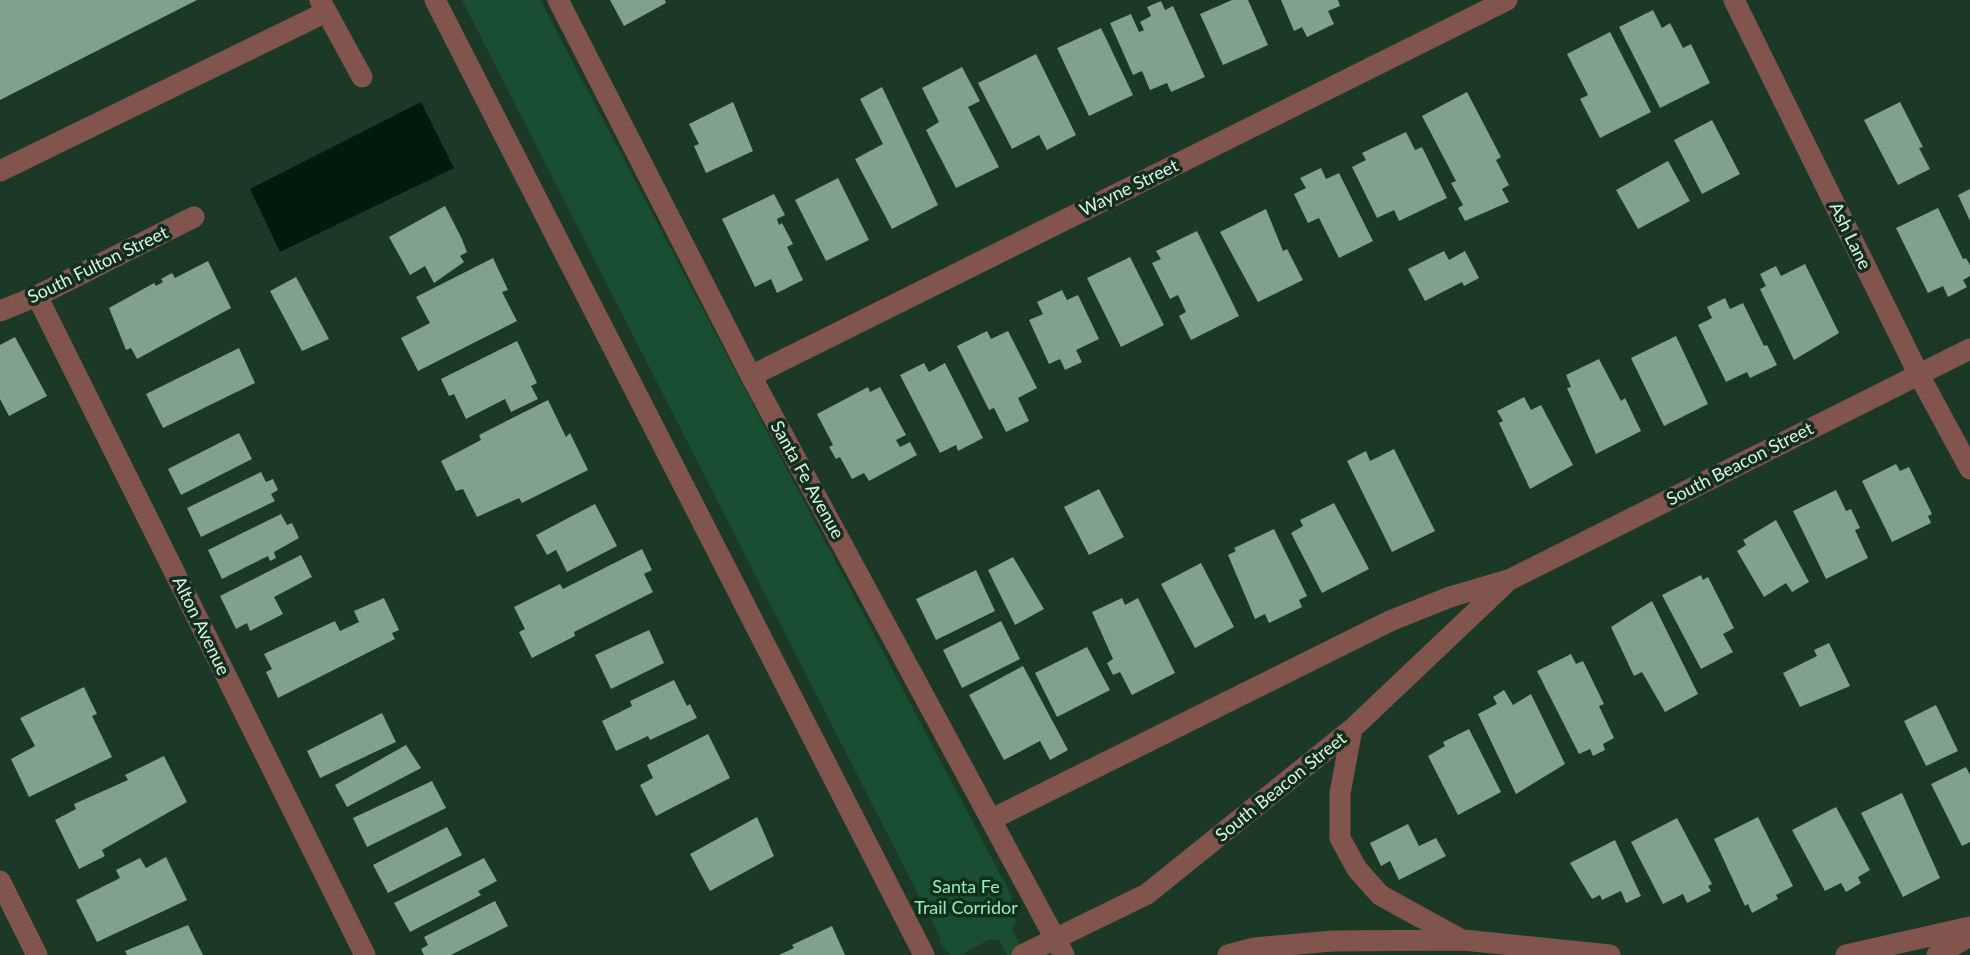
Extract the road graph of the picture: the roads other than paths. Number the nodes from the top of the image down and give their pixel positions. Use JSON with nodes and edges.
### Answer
{"nodes":[{"id":1,"x":435,"y":0,"type":"edge"},
{"id":2,"x":558,"y":0,"type":"edge"},
{"id":3,"x":1507,"y":0,"type":"edge"},
{"id":4,"x":1734,"y":0,"type":"edge"},
{"id":5,"x":323,"y":6,"type":"edge"},
{"id":6,"x":362,"y":77,"type":"dead end"},
{"id":7,"x":0,"y":171,"type":"edge"},
{"id":8,"x":194,"y":217,"type":"dead end"},
{"id":9,"x":37,"y":296,"type":"junction"},
{"id":10,"x":0,"y":311,"type":"edge"},
{"id":11,"x":1970,"y":349,"type":"edge"},
{"id":12,"x":1919,"y":375,"type":"junction"},
{"id":13,"x":751,"y":376,"type":"junction"},
{"id":14,"x":1970,"y":469,"type":"edge"},
{"id":15,"x":1511,"y":579,"type":"junction"},
{"id":16,"x":1352,"y":729,"type":"junction"},
{"id":17,"x":992,"y":819,"type":"junction"},
{"id":18,"x":0,"y":881,"type":"edge"},
{"id":19,"x":1970,"y":927,"type":"edge"},
{"id":20,"x":1970,"y":936,"type":"edge"},
{"id":21,"x":1463,"y":940,"type":"junction"},
{"id":22,"x":1060,"y":947,"type":"edge"},
{"id":23,"x":37,"y":955,"type":"edge"},
{"id":24,"x":365,"y":955,"type":"edge"},
{"id":25,"x":923,"y":955,"type":"edge"},
{"id":26,"x":1022,"y":955,"type":"edge"},
{"id":27,"x":1228,"y":955,"type":"edge"},
{"id":28,"x":1610,"y":955,"type":"edge"},
{"id":29,"x":1846,"y":955,"type":"edge"},
{"id":30,"x":1937,"y":955,"type":"edge"}],
"edges":[{"from":1,"to":25,"type":"street"},
{"from":2,"to":13,"type":"street","name":"Santa Fe Avenue"},
{"from":3,"to":13,"type":"street","name":"Wayne Street"},
{"from":4,"to":12,"type":"street","name":"Ash Lane"},
{"from":5,"to":6,"type":"street"},
{"from":5,"to":7,"type":"street"},
{"from":8,"to":9,"type":"street","name":"South Fulton Street"},
{"from":9,"to":10,"type":"street","name":"South Fulton Street"},
{"from":9,"to":24,"type":"street","name":"Alton Avenue"},
{"from":11,"to":12,"type":"street","name":"South Beacon Street"},
{"from":12,"to":14,"type":"street","name":"Ash Lane"},
{"from":12,"to":15,"type":"street","name":"South Beacon Street"},
{"from":13,"to":17,"type":"street","name":"Santa Fe Avenue"},
{"from":15,"to":16,"type":"street","name":"South Beacon Street"},
{"from":15,"to":17,"type":"street","name":"South Beacon Street"},
{"from":16,"to":21,"type":"street"},
{"from":16,"to":22,"type":"street","name":"South Beacon Street"},
{"from":17,"to":22,"type":"street","name":"Santa Fe Avenue"},
{"from":18,"to":23,"type":"street"},
{"from":19,"to":29,"type":"street"},
{"from":20,"to":30,"type":"street"},
{"from":21,"to":27,"type":"street"},
{"from":21,"to":28,"type":"street"},
{"from":22,"to":26,"type":"street","name":"South Beacon Street"}]}
